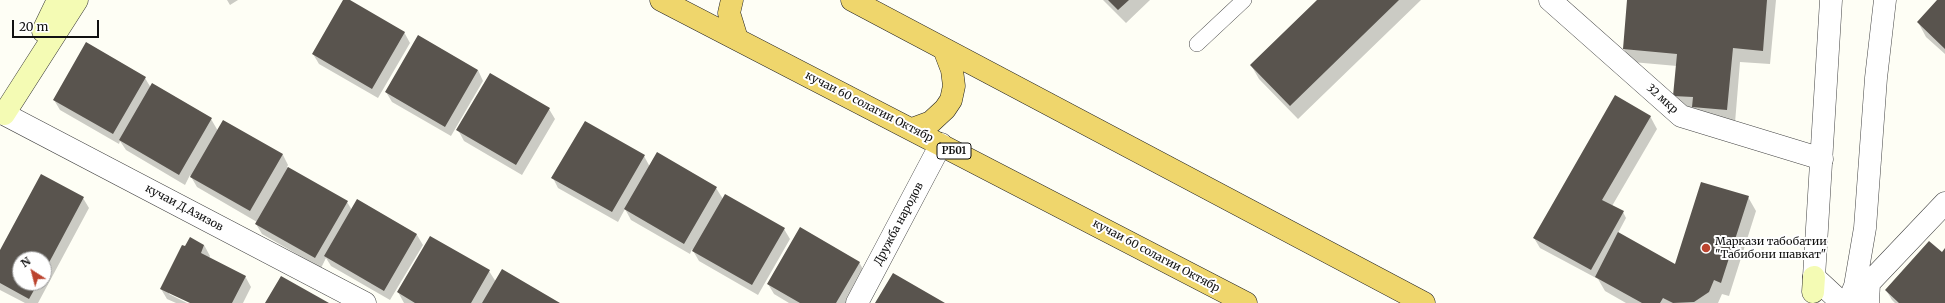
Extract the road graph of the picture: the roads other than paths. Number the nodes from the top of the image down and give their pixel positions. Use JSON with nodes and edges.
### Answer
{"nodes":[{"id":1,"x":58,"y":0,"type":"edge"},
{"id":2,"x":77,"y":0,"type":"edge"},
{"id":3,"x":662,"y":0,"type":"edge"},
{"id":4,"x":732,"y":0,"type":"edge"},
{"id":5,"x":852,"y":0,"type":"edge"},
{"id":6,"x":1244,"y":0,"type":"edge"},
{"id":7,"x":1550,"y":0,"type":"edge"},
{"id":8,"x":1831,"y":0,"type":"edge"},
{"id":9,"x":1887,"y":3,"type":"edge"},
{"id":10,"x":737,"y":39,"type":"junction"},
{"id":11,"x":1197,"y":44,"type":"dead end"},
{"id":12,"x":944,"y":49,"type":"junction"},
{"id":13,"x":2,"y":117,"type":"edge"},
{"id":14,"x":912,"y":129,"type":"junction"},
{"id":15,"x":941,"y":144,"type":"junction"},
{"id":16,"x":1822,"y":159,"type":"junction"},
{"id":17,"x":1945,"y":203,"type":"edge"},
{"id":18,"x":1812,"y":294,"type":"edge"},
{"id":19,"x":365,"y":303,"type":"edge"},
{"id":20,"x":857,"y":303,"type":"edge"},
{"id":21,"x":1246,"y":303,"type":"edge"},
{"id":22,"x":1424,"y":303,"type":"edge"},
{"id":23,"x":1842,"y":303,"type":"edge"},
{"id":24,"x":1848,"y":303,"type":"edge"},
{"id":25,"x":1868,"y":303,"type":"edge"}],
"edges":[{"from":1,"to":13,"type":"main road"},
{"from":2,"to":13,"type":"main road"},
{"from":3,"to":10,"type":"highway","name":"кучаи 60 солагии Октябр","number":"РБ01"},
{"from":4,"to":10,"type":"highway"},
{"from":5,"to":12,"type":"highway"},
{"from":6,"to":11,"type":"lane"},
{"from":7,"to":16,"type":"street","name":"32 мкр"},
{"from":8,"to":16,"type":"street"},
{"from":9,"to":24,"type":"street"},
{"from":10,"to":14,"type":"highway","name":"кучаи 60 солагии Октябр","number":"РБ01"},
{"from":12,"to":14,"type":"highway"},
{"from":12,"to":22,"type":"highway"},
{"from":13,"to":19,"type":"street","name":"кучаи Д.Азизов"},
{"from":14,"to":15,"type":"highway","name":"кучаи 60 солагии Октябр","number":"РБ01"},
{"from":15,"to":20,"type":"street","name":"Дружба народов"},
{"from":15,"to":21,"type":"highway","name":"кучаи 60 солагии Октябр","number":"РБ01"},
{"from":16,"to":18,"type":"street"},
{"from":17,"to":25,"type":"street"},
{"from":18,"to":23,"type":"street"}]}
